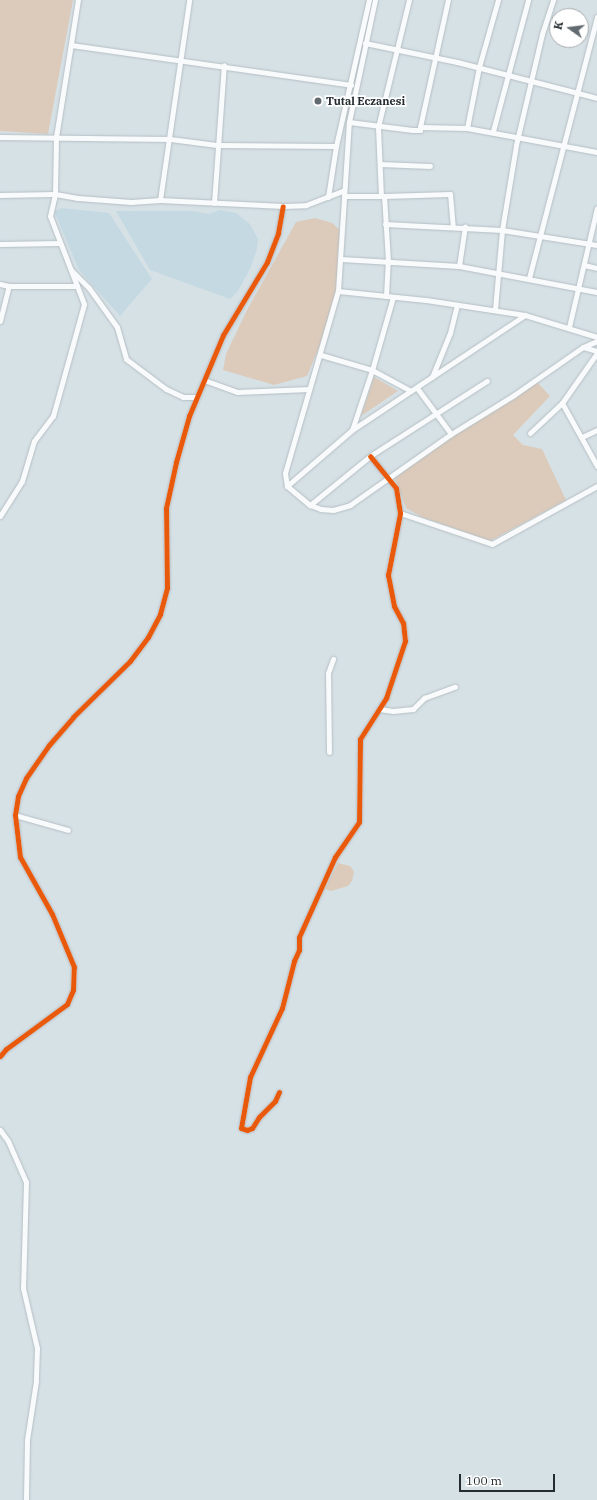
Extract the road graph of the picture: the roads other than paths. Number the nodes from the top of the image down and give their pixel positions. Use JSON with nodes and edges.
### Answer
{"nodes":[{"id":1,"x":78,"y":0,"type":"edge"},
{"id":2,"x":189,"y":0,"type":"edge"},
{"id":3,"x":369,"y":0,"type":"edge"},
{"id":4,"x":375,"y":0,"type":"edge"},
{"id":5,"x":409,"y":0,"type":"edge"},
{"id":6,"x":448,"y":0,"type":"edge"},
{"id":7,"x":498,"y":0,"type":"edge"},
{"id":8,"x":528,"y":0,"type":"edge"},
{"id":9,"x":553,"y":0,"type":"edge"},
{"id":10,"x":597,"y":17,"type":"edge"},
{"id":11,"x":366,"y":43,"type":"junction"},
{"id":12,"x":71,"y":46,"type":"junction"},
{"id":13,"x":395,"y":49,"type":"junction"},
{"id":14,"x":433,"y":58,"type":"junction"},
{"id":15,"x":179,"y":59,"type":"junction"},
{"id":16,"x":224,"y":65,"type":"junction"},
{"id":17,"x":479,"y":67,"type":"junction"},
{"id":18,"x":508,"y":75,"type":"junction"},
{"id":19,"x":532,"y":80,"type":"junction"},
{"id":20,"x":351,"y":85,"type":"junction"},
{"id":21,"x":576,"y":92,"type":"junction"},
{"id":22,"x":597,"y":98,"type":"edge"},
{"id":23,"x":349,"y":122,"type":"junction"},
{"id":24,"x":378,"y":127,"type":"junction"},
{"id":25,"x":420,"y":127,"type":"junction"},
{"id":26,"x":467,"y":128,"type":"junction"},
{"id":27,"x":493,"y":131,"type":"junction"},
{"id":28,"x":518,"y":136,"type":"junction"},
{"id":29,"x":0,"y":137,"type":"edge"},
{"id":30,"x":56,"y":137,"type":"junction"},
{"id":31,"x":170,"y":139,"type":"junction"},
{"id":32,"x":562,"y":144,"type":"junction"},
{"id":33,"x":217,"y":145,"type":"junction"},
{"id":34,"x":336,"y":146,"type":"junction"},
{"id":35,"x":597,"y":152,"type":"edge"},
{"id":36,"x":380,"y":164,"type":"junction"},
{"id":37,"x":430,"y":166,"type":"dead end"},
{"id":38,"x":55,"y":194,"type":"junction"},
{"id":39,"x":344,"y":194,"type":"junction"},
{"id":40,"x":0,"y":195,"type":"edge"},
{"id":41,"x":382,"y":196,"type":"junction"},
{"id":42,"x":328,"y":197,"type":"junction"},
{"id":43,"x":160,"y":200,"type":"junction"},
{"id":44,"x":214,"y":203,"type":"junction"},
{"id":45,"x":283,"y":206,"type":"junction"},
{"id":46,"x":597,"y":208,"type":"edge"},
{"id":47,"x":385,"y":224,"type":"junction"},
{"id":48,"x":452,"y":226,"type":"junction"},
{"id":49,"x":465,"y":226,"type":"junction"},
{"id":50,"x":502,"y":230,"type":"junction"},
{"id":51,"x":539,"y":237,"type":"junction"},
{"id":52,"x":60,"y":243,"type":"junction"},
{"id":53,"x":0,"y":244,"type":"edge"},
{"id":54,"x":590,"y":244,"type":"junction"},
{"id":55,"x":597,"y":245,"type":"edge"},
{"id":56,"x":341,"y":259,"type":"junction"},
{"id":57,"x":388,"y":261,"type":"junction"},
{"id":58,"x":584,"y":265,"type":"junction"},
{"id":59,"x":459,"y":266,"type":"junction"},
{"id":60,"x":597,"y":268,"type":"edge"},
{"id":61,"x":70,"y":269,"type":"junction"},
{"id":62,"x":497,"y":271,"type":"junction"},
{"id":63,"x":529,"y":278,"type":"junction"},
{"id":64,"x":0,"y":284,"type":"edge"},
{"id":65,"x":9,"y":286,"type":"junction"},
{"id":66,"x":77,"y":286,"type":"junction"},
{"id":67,"x":579,"y":288,"type":"junction"},
{"id":68,"x":338,"y":291,"type":"junction"},
{"id":69,"x":597,"y":292,"type":"edge"},
{"id":70,"x":386,"y":296,"type":"junction"},
{"id":71,"x":393,"y":297,"type":"junction"},
{"id":72,"x":457,"y":305,"type":"junction"},
{"id":73,"x":2,"y":308,"type":"edge"},
{"id":74,"x":495,"y":309,"type":"junction"},
{"id":75,"x":525,"y":315,"type":"junction"},
{"id":76,"x":0,"y":321,"type":"edge"},
{"id":77,"x":569,"y":327,"type":"junction"},
{"id":78,"x":597,"y":337,"type":"edge"},
{"id":79,"x":597,"y":341,"type":"edge"},
{"id":80,"x":583,"y":346,"type":"junction"},
{"id":81,"x":597,"y":352,"type":"edge"},
{"id":82,"x":321,"y":355,"type":"junction"},
{"id":83,"x":372,"y":370,"type":"junction"},
{"id":84,"x":432,"y":378,"type":"junction"},
{"id":85,"x":204,"y":380,"type":"junction"},
{"id":86,"x":487,"y":381,"type":"dead end"},
{"id":87,"x":309,"y":389,"type":"junction"},
{"id":88,"x":414,"y":390,"type":"junction"},
{"id":89,"x":197,"y":397,"type":"junction"},
{"id":90,"x":562,"y":403,"type":"junction"},
{"id":91,"x":434,"y":412,"type":"junction"},
{"id":92,"x":352,"y":430,"type":"junction"},
{"id":93,"x":597,"y":430,"type":"edge"},
{"id":94,"x":530,"y":433,"type":"dead end"},
{"id":95,"x":451,"y":434,"type":"junction"},
{"id":96,"x":582,"y":437,"type":"junction"},
{"id":97,"x":370,"y":456,"type":"junction"},
{"id":98,"x":597,"y":466,"type":"edge"},
{"id":99,"x":387,"y":479,"type":"junction"},
{"id":100,"x":287,"y":486,"type":"junction"},
{"id":101,"x":597,"y":486,"type":"edge"},
{"id":102,"x":310,"y":505,"type":"junction"},
{"id":103,"x":400,"y":513,"type":"junction"},
{"id":104,"x":0,"y":516,"type":"edge"},
{"id":105,"x":333,"y":659,"type":"dead end"},
{"id":106,"x":455,"y":687,"type":"dead end"},
{"id":107,"x":379,"y":709,"type":"junction"},
{"id":108,"x":328,"y":752,"type":"dead end"},
{"id":109,"x":15,"y":815,"type":"junction"},
{"id":110,"x":68,"y":830,"type":"dead end"},
{"id":111,"x":0,"y":1056,"type":"edge"},
{"id":112,"x":279,"y":1092,"type":"dead end"},
{"id":113,"x":0,"y":1130,"type":"edge"},
{"id":114,"x":26,"y":1500,"type":"edge"}],
"edges":[{"from":1,"to":12,"type":"street"},
{"from":2,"to":15,"type":"street"},
{"from":3,"to":20,"type":"street"},
{"from":4,"to":11,"type":"street"},
{"from":5,"to":13,"type":"street"},
{"from":6,"to":14,"type":"street"},
{"from":7,"to":17,"type":"street"},
{"from":8,"to":18,"type":"street"},
{"from":9,"to":19,"type":"street"},
{"from":10,"to":21,"type":"street"},
{"from":11,"to":13,"type":"street"},
{"from":11,"to":23,"type":"street"},
{"from":12,"to":15,"type":"street"},
{"from":12,"to":30,"type":"street"},
{"from":13,"to":14,"type":"street"},
{"from":13,"to":24,"type":"street"},
{"from":14,"to":17,"type":"street"},
{"from":14,"to":25,"type":"street"},
{"from":15,"to":16,"type":"street"},
{"from":15,"to":31,"type":"street"},
{"from":16,"to":20,"type":"street"},
{"from":16,"to":33,"type":"street"},
{"from":17,"to":18,"type":"street"},
{"from":17,"to":26,"type":"street"},
{"from":18,"to":19,"type":"street"},
{"from":18,"to":27,"type":"street"},
{"from":19,"to":21,"type":"street"},
{"from":19,"to":28,"type":"street"},
{"from":20,"to":34,"type":"street"},
{"from":21,"to":22,"type":"street"},
{"from":21,"to":32,"type":"street"},
{"from":23,"to":24,"type":"street"},
{"from":23,"to":39,"type":"street"},
{"from":24,"to":25,"type":"street"},
{"from":24,"to":36,"type":"street"},
{"from":25,"to":26,"type":"street"},
{"from":26,"to":27,"type":"street"},
{"from":27,"to":28,"type":"street"},
{"from":28,"to":32,"type":"street"},
{"from":28,"to":50,"type":"street"},
{"from":29,"to":30,"type":"street"},
{"from":30,"to":31,"type":"street"},
{"from":30,"to":38,"type":"street"},
{"from":31,"to":33,"type":"street"},
{"from":31,"to":43,"type":"street"},
{"from":32,"to":35,"type":"street"},
{"from":32,"to":51,"type":"street"},
{"from":33,"to":34,"type":"street"},
{"from":33,"to":44,"type":"street"},
{"from":34,"to":42,"type":"street"},
{"from":36,"to":37,"type":"street"},
{"from":36,"to":41,"type":"street"},
{"from":38,"to":40,"type":"street"},
{"from":38,"to":43,"type":"street"},
{"from":38,"to":52,"type":"street"},
{"from":39,"to":41,"type":"street"},
{"from":39,"to":42,"type":"street"},
{"from":39,"to":56,"type":"street"},
{"from":41,"to":47,"type":"street"},
{"from":41,"to":48,"type":"street"},
{"from":42,"to":45,"type":"street"},
{"from":43,"to":44,"type":"street"},
{"from":44,"to":45,"type":"street"},
{"from":45,"to":85,"type":"street"},
{"from":46,"to":54,"type":"street"},
{"from":47,"to":48,"type":"street"},
{"from":47,"to":57,"type":"street"},
{"from":48,"to":49,"type":"street"},
{"from":49,"to":50,"type":"street"},
{"from":49,"to":59,"type":"street"},
{"from":50,"to":51,"type":"street"},
{"from":50,"to":62,"type":"street"},
{"from":51,"to":54,"type":"street"},
{"from":51,"to":63,"type":"street"},
{"from":52,"to":53,"type":"street"},
{"from":52,"to":61,"type":"street"},
{"from":54,"to":55,"type":"street"},
{"from":54,"to":58,"type":"street"},
{"from":56,"to":57,"type":"street"},
{"from":56,"to":68,"type":"street"},
{"from":57,"to":59,"type":"street"},
{"from":57,"to":70,"type":"street"},
{"from":58,"to":60,"type":"street"},
{"from":58,"to":67,"type":"street"},
{"from":59,"to":62,"type":"street"},
{"from":61,"to":66,"type":"street"},
{"from":61,"to":89,"type":"street"},
{"from":62,"to":63,"type":"street"},
{"from":62,"to":74,"type":"street"},
{"from":63,"to":67,"type":"street"},
{"from":64,"to":65,"type":"street"},
{"from":65,"to":66,"type":"street"},
{"from":65,"to":73,"type":"street"},
{"from":66,"to":104,"type":"street"},
{"from":67,"to":69,"type":"street"},
{"from":67,"to":77,"type":"street"},
{"from":68,"to":70,"type":"street"},
{"from":68,"to":82,"type":"street"},
{"from":70,"to":71,"type":"street"},
{"from":71,"to":72,"type":"street"},
{"from":71,"to":83,"type":"street"},
{"from":72,"to":74,"type":"street"},
{"from":72,"to":84,"type":"street"},
{"from":73,"to":76,"type":"street"},
{"from":74,"to":75,"type":"street"},
{"from":75,"to":77,"type":"street"},
{"from":75,"to":84,"type":"street"},
{"from":77,"to":78,"type":"street"},
{"from":79,"to":80,"type":"street"},
{"from":80,"to":81,"type":"street"},
{"from":80,"to":95,"type":"street"},
{"from":81,"to":90,"type":"street"},
{"from":82,"to":83,"type":"street"},
{"from":82,"to":87,"type":"street"},
{"from":83,"to":88,"type":"street"},
{"from":83,"to":92,"type":"street"},
{"from":84,"to":88,"type":"street"},
{"from":85,"to":87,"type":"street"},
{"from":85,"to":89,"type":"street"},
{"from":86,"to":91,"type":"street"},
{"from":87,"to":100,"type":"street"},
{"from":88,"to":91,"type":"street"},
{"from":88,"to":92,"type":"street"},
{"from":89,"to":109,"type":"street"},
{"from":90,"to":94,"type":"street"},
{"from":90,"to":96,"type":"street"},
{"from":91,"to":95,"type":"street"},
{"from":91,"to":97,"type":"street"},
{"from":92,"to":100,"type":"street"},
{"from":93,"to":96,"type":"street"},
{"from":95,"to":99,"type":"street"},
{"from":96,"to":98,"type":"street"},
{"from":97,"to":99,"type":"street"},
{"from":97,"to":102,"type":"street"},
{"from":99,"to":102,"type":"street"},
{"from":99,"to":103,"type":"street"},
{"from":100,"to":102,"type":"street"},
{"from":101,"to":103,"type":"street"},
{"from":103,"to":107,"type":"street"},
{"from":105,"to":108,"type":"street"},
{"from":106,"to":107,"type":"street"},
{"from":107,"to":112,"type":"street"},
{"from":109,"to":110,"type":"street"},
{"from":109,"to":111,"type":"street"},
{"from":113,"to":114,"type":"street"}]}
